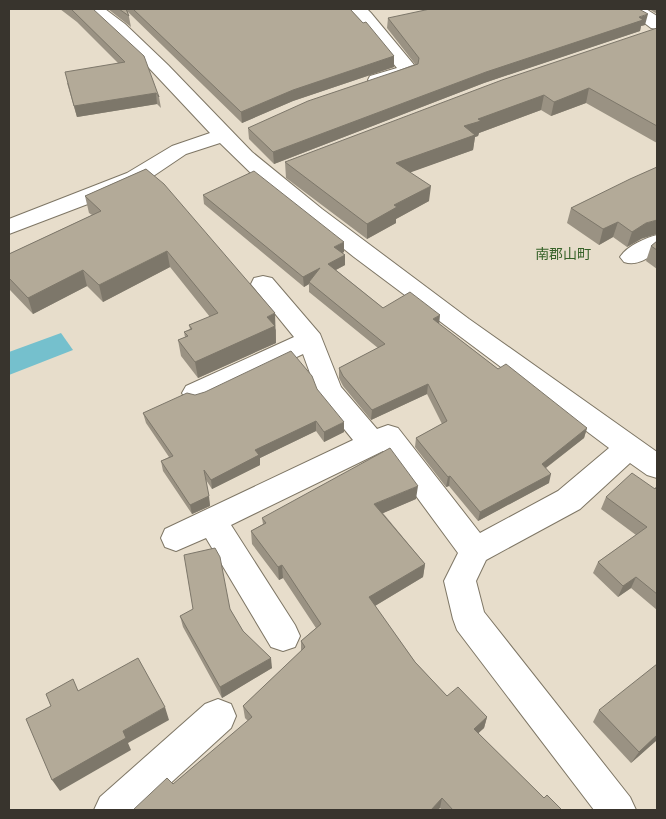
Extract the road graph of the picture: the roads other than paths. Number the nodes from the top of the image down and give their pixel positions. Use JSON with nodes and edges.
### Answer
{"nodes":[{"id":1,"x":95,"y":9,"type":"edge"},
{"id":2,"x":357,"y":9,"type":"edge"},
{"id":3,"x":635,"y":9,"type":"edge"},
{"id":4,"x":654,"y":31,"type":"edge"},
{"id":5,"x":357,"y":87,"type":"edge"},
{"id":6,"x":231,"y":135,"type":"junction"},
{"id":7,"x":9,"y":227,"type":"edge"},
{"id":8,"x":657,"y":242,"type":"edge"},
{"id":9,"x":632,"y":257,"type":"dead end"},
{"id":10,"x":263,"y":284,"type":"dead end"},
{"id":11,"x":311,"y":340,"type":"junction"},
{"id":12,"x":196,"y":393,"type":"edge"},
{"id":13,"x":372,"y":443,"type":"junction"},
{"id":14,"x":630,"y":448,"type":"junction"},
{"id":15,"x":657,"y":467,"type":"edge"},
{"id":16,"x":212,"y":521,"type":"junction"},
{"id":17,"x":176,"y":538,"type":"dead end"},
{"id":18,"x":475,"y":551,"type":"junction"},
{"id":19,"x":283,"y":636,"type":"dead end"},
{"id":20,"x":218,"y":716,"type":"dead end"},
{"id":21,"x":113,"y":810,"type":"edge"},
{"id":22,"x":616,"y":810,"type":"edge"}],
"edges":[{"from":1,"to":6,"type":"street"},
{"from":2,"to":5,"type":"street"},
{"from":3,"to":4,"type":"street"},
{"from":6,"to":7,"type":"street"},
{"from":6,"to":14,"type":"street"},
{"from":8,"to":9,"type":"street"},
{"from":10,"to":11,"type":"street"},
{"from":11,"to":12,"type":"street"},
{"from":11,"to":13,"type":"street"},
{"from":13,"to":16,"type":"street"},
{"from":13,"to":18,"type":"street"},
{"from":14,"to":15,"type":"street"},
{"from":14,"to":18,"type":"street"},
{"from":16,"to":17,"type":"street"},
{"from":16,"to":19,"type":"street"},
{"from":18,"to":22,"type":"street"},
{"from":20,"to":21,"type":"street"}]}
